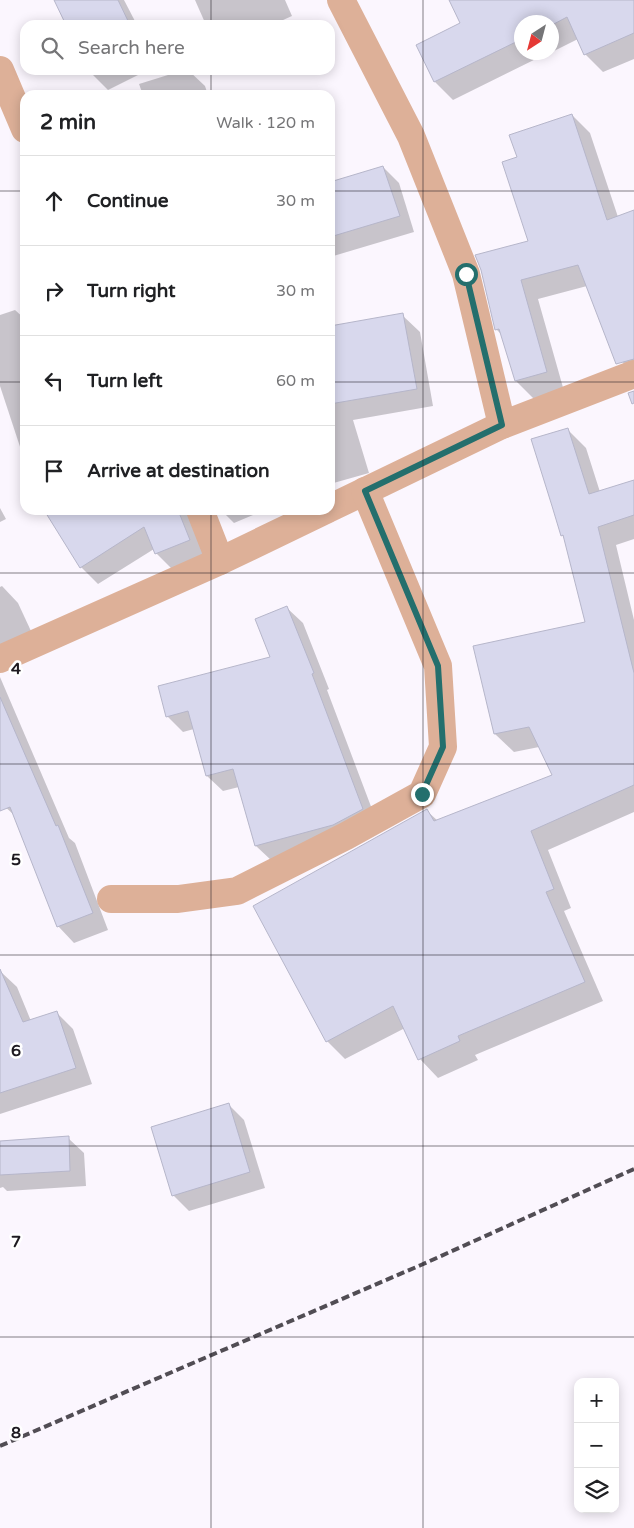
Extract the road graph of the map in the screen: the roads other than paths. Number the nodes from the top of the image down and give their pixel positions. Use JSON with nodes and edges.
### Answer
{"nodes":[{"id":1,"x":341,"y":0,"type":"edge"},
{"id":2,"x":0,"y":70,"type":"edge"},
{"id":3,"x":20,"y":117,"type":"edge"},
{"id":4,"x":634,"y":374,"type":"edge"},
{"id":5,"x":502,"y":425,"type":"junction"},
{"id":6,"x":365,"y":491,"type":"junction"},
{"id":7,"x":335,"y":506,"type":"edge"},
{"id":8,"x":202,"y":515,"type":"edge"},
{"id":9,"x":316,"y":515,"type":"edge"},
{"id":10,"x":220,"y":561,"type":"junction"},
{"id":11,"x":0,"y":659,"type":"edge"},
{"id":12,"x":111,"y":899,"type":"dead end"}],
"edges":[{"from":1,"to":5,"type":"street"},
{"from":2,"to":3,"type":"street"},
{"from":4,"to":5,"type":"street"},
{"from":5,"to":6,"type":"street"},
{"from":6,"to":7,"type":"street"},
{"from":6,"to":12,"type":"street"},
{"from":8,"to":10,"type":"street"},
{"from":9,"to":10,"type":"street"},
{"from":10,"to":11,"type":"street"}]}
